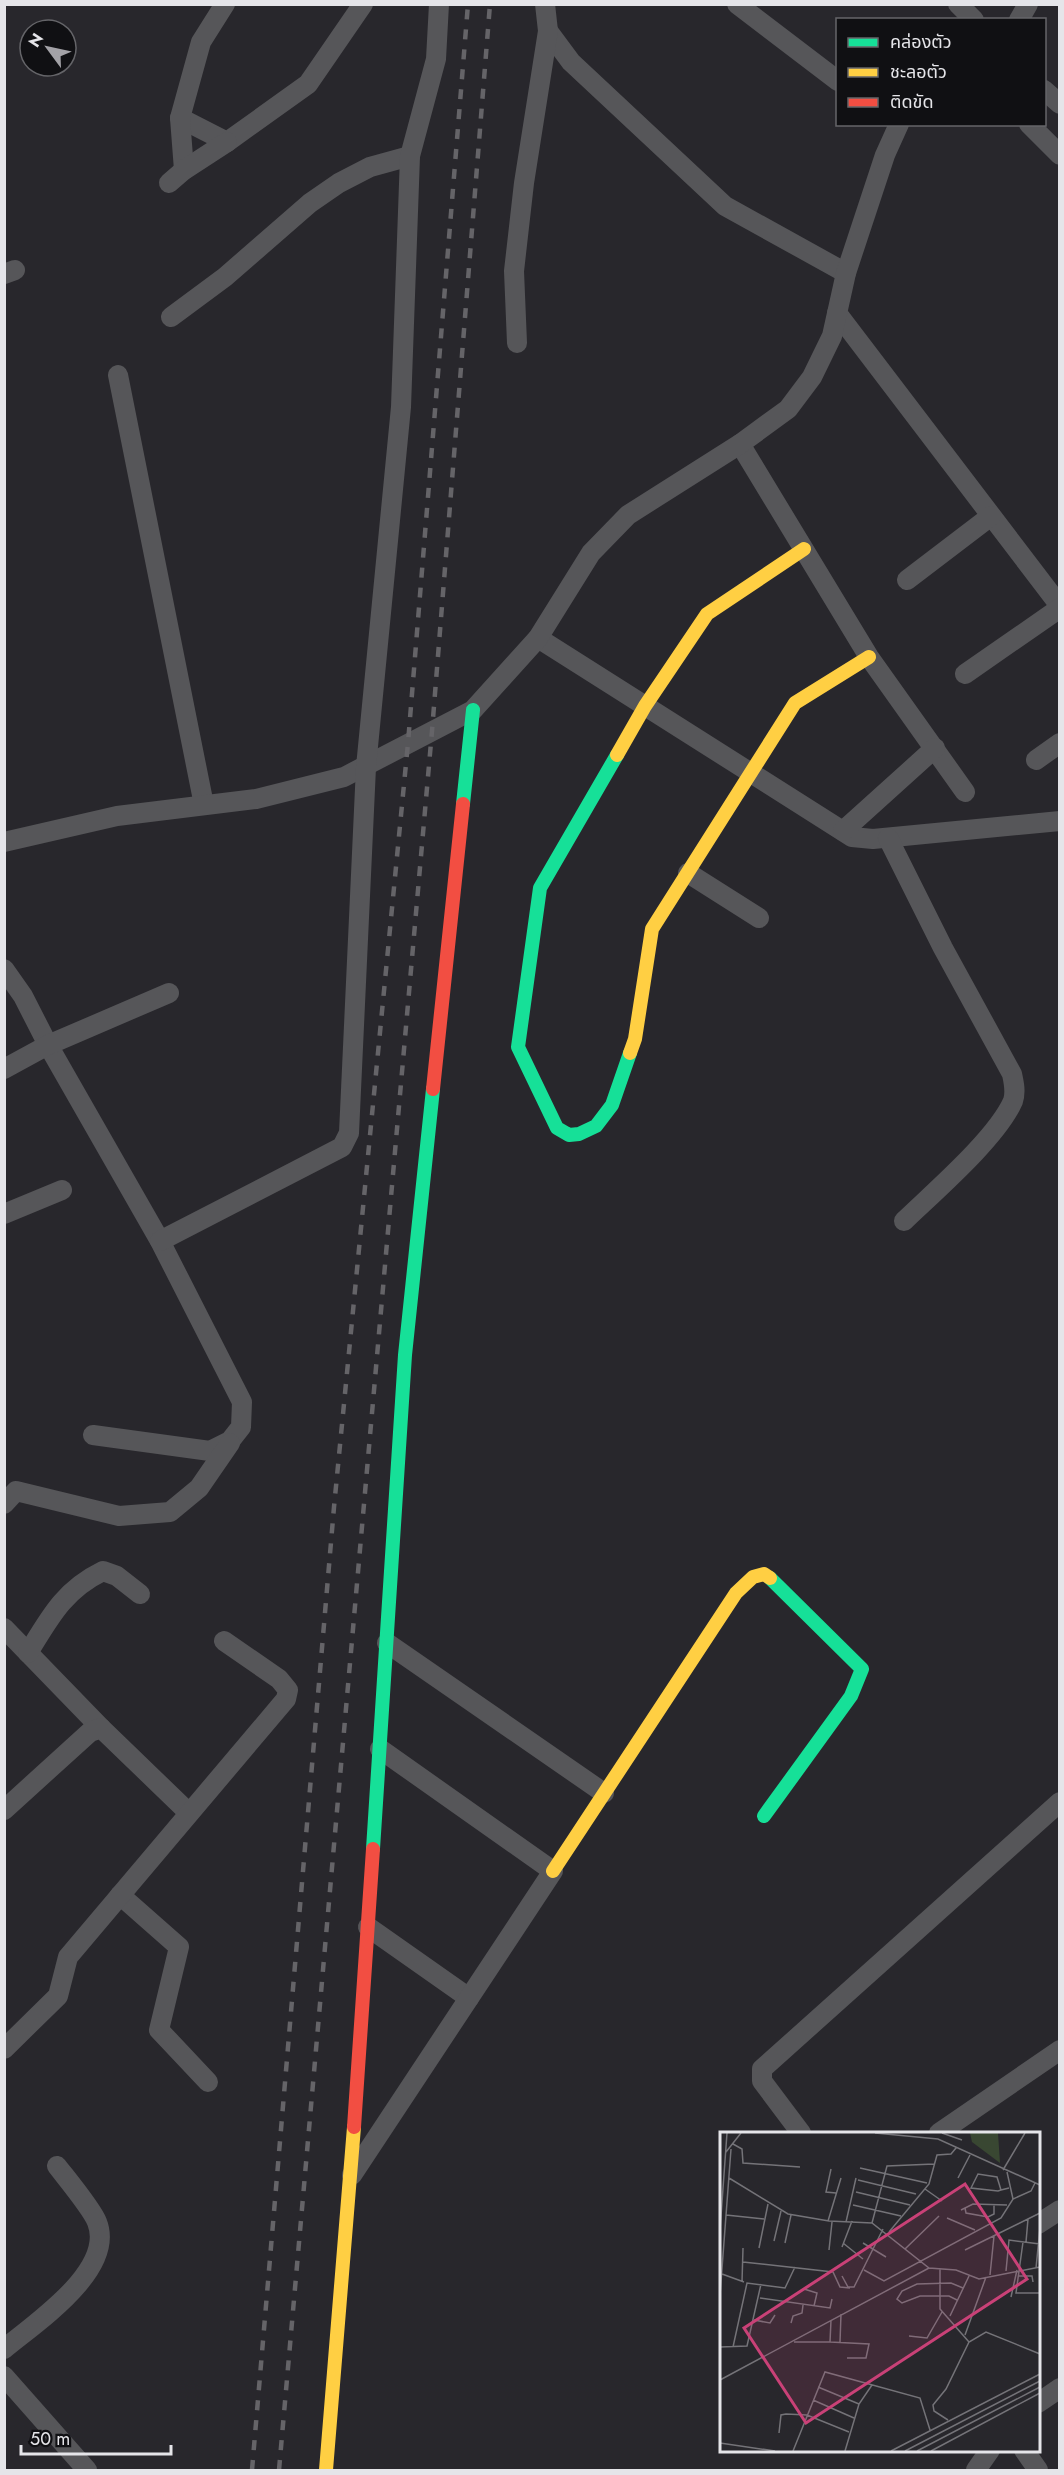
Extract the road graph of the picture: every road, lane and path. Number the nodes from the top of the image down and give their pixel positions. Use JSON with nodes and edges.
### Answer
{"nodes":[{"id":1,"x":225,"y":4,"type":"edge"},
{"id":2,"x":363,"y":4,"type":"edge"},
{"id":3,"x":439,"y":4,"type":"edge"},
{"id":4,"x":545,"y":4,"type":"edge"},
{"id":5,"x":737,"y":4,"type":"edge"},
{"id":6,"x":957,"y":4,"type":"edge"},
{"id":7,"x":1028,"y":4,"type":"edge"},
{"id":8,"x":949,"y":18,"type":"edge"},
{"id":9,"x":972,"y":18,"type":"edge"},
{"id":10,"x":1020,"y":18,"type":"edge"},
{"id":11,"x":548,"y":32,"type":"junction"},
{"id":12,"x":836,"y":80,"type":"edge"},
{"id":13,"x":1046,"y":92,"type":"edge"},
{"id":14,"x":1059,"y":104,"type":"edge"},
{"id":15,"x":180,"y":118,"type":"junction"},
{"id":16,"x":897,"y":126,"type":"edge"},
{"id":17,"x":1031,"y":126,"type":"edge"},
{"id":18,"x":227,"y":142,"type":"junction"},
{"id":19,"x":1059,"y":155,"type":"edge"},
{"id":20,"x":410,"y":156,"type":"junction"},
{"id":21,"x":184,"y":170,"type":"junction"},
{"id":22,"x":169,"y":183,"type":"dead end"},
{"id":23,"x":846,"y":273,"type":"junction"},
{"id":24,"x":837,"y":313,"type":"junction"},
{"id":25,"x":171,"y":317,"type":"dead end"},
{"id":26,"x":517,"y":343,"type":"dead end"},
{"id":27,"x":118,"y":375,"type":"dead end"},
{"id":28,"x":740,"y":444,"type":"junction"},
{"id":29,"x":991,"y":516,"type":"junction"},
{"id":30,"x":804,"y":549,"type":"junction"},
{"id":31,"x":907,"y":580,"type":"dead end"},
{"id":32,"x":1059,"y":607,"type":"edge"},
{"id":33,"x":538,"y":638,"type":"junction"},
{"id":34,"x":869,"y":657,"type":"junction"},
{"id":35,"x":965,"y":674,"type":"dead end"},
{"id":36,"x":645,"y":706,"type":"junction"},
{"id":37,"x":473,"y":710,"type":"junction"},
{"id":38,"x":1059,"y":743,"type":"edge"},
{"id":39,"x":935,"y":748,"type":"junction"},
{"id":40,"x":1036,"y":760,"type":"dead end"},
{"id":41,"x":366,"y":767,"type":"junction"},
{"id":42,"x":750,"y":772,"type":"junction"},
{"id":43,"x":965,"y":792,"type":"dead end"},
{"id":44,"x":204,"y":805,"type":"junction"},
{"id":45,"x":1059,"y":821,"type":"edge"},
{"id":46,"x":843,"y":831,"type":"junction"},
{"id":47,"x":888,"y":838,"type":"junction"},
{"id":48,"x":4,"y":842,"type":"edge"},
{"id":49,"x":688,"y":873,"type":"junction"},
{"id":50,"x":759,"y":918,"type":"dead end"},
{"id":51,"x":4,"y":969,"type":"edge"},
{"id":52,"x":169,"y":993,"type":"dead end"},
{"id":53,"x":48,"y":1045,"type":"junction"},
{"id":54,"x":4,"y":1069,"type":"edge"},
{"id":55,"x":62,"y":1190,"type":"dead end"},
{"id":56,"x":4,"y":1214,"type":"edge"},
{"id":57,"x":904,"y":1221,"type":"dead end"},
{"id":58,"x":160,"y":1241,"type":"junction"},
{"id":59,"x":93,"y":1435,"type":"dead end"},
{"id":60,"x":230,"y":1441,"type":"junction"},
{"id":61,"x":4,"y":1504,"type":"edge"},
{"id":62,"x":140,"y":1594,"type":"dead end"},
{"id":63,"x":4,"y":1628,"type":"edge"},
{"id":64,"x":224,"y":1641,"type":"dead end"},
{"id":65,"x":387,"y":1642,"type":"junction"},
{"id":66,"x":28,"y":1653,"type":"junction"},
{"id":67,"x":101,"y":1728,"type":"junction"},
{"id":68,"x":380,"y":1749,"type":"junction"},
{"id":69,"x":604,"y":1793,"type":"junction"},
{"id":70,"x":1059,"y":1802,"type":"edge"},
{"id":71,"x":4,"y":1810,"type":"edge"},
{"id":72,"x":189,"y":1813,"type":"junction"},
{"id":73,"x":764,"y":1816,"type":"dead end"},
{"id":74,"x":553,"y":1871,"type":"junction"},
{"id":75,"x":120,"y":1895,"type":"junction"},
{"id":76,"x":368,"y":1927,"type":"junction"},
{"id":77,"x":469,"y":1998,"type":"junction"},
{"id":78,"x":4,"y":2049,"type":"edge"},
{"id":79,"x":1059,"y":2050,"type":"edge"},
{"id":80,"x":208,"y":2082,"type":"dead end"},
{"id":81,"x":800,"y":2132,"type":"edge"},
{"id":82,"x":940,"y":2132,"type":"edge"},
{"id":83,"x":57,"y":2166,"type":"dead end"},
{"id":84,"x":351,"y":2177,"type":"junction"},
{"id":85,"x":1059,"y":2210,"type":"edge"},
{"id":86,"x":1040,"y":2223,"type":"edge"},
{"id":87,"x":4,"y":2349,"type":"edge"},
{"id":88,"x":4,"y":2376,"type":"edge"},
{"id":89,"x":1059,"y":2388,"type":"edge"},
{"id":90,"x":1040,"y":2402,"type":"edge"},
{"id":91,"x":989,"y":2451,"type":"edge"},
{"id":92,"x":1025,"y":2451,"type":"edge"},
{"id":93,"x":87,"y":2470,"type":"edge"},
{"id":94,"x":326,"y":2470,"type":"edge"},
{"id":95,"x":976,"y":2470,"type":"edge"},
{"id":96,"x":1038,"y":2470,"type":"edge"}],
"edges":[{"from":1,"to":15,"type":"street"},
{"from":2,"to":18,"type":"street"},
{"from":3,"to":20,"type":"street"},
{"from":4,"to":11,"type":"street"},
{"from":5,"to":12,"type":"street"},
{"from":6,"to":8,"type":"street"},
{"from":6,"to":9,"type":"street"},
{"from":7,"to":10,"type":"street"},
{"from":11,"to":23,"type":"street"},
{"from":11,"to":26,"type":"street"},
{"from":13,"to":14,"type":"street"},
{"from":15,"to":18,"type":"street"},
{"from":15,"to":21,"type":"street"},
{"from":16,"to":23,"type":"street"},
{"from":17,"to":19,"type":"street"},
{"from":18,"to":21,"type":"street"},
{"from":20,"to":25,"type":"street"},
{"from":20,"to":41,"type":"street"},
{"from":21,"to":22,"type":"street"},
{"from":23,"to":24,"type":"street"},
{"from":24,"to":28,"type":"street"},
{"from":24,"to":29,"type":"street"},
{"from":27,"to":44,"type":"street"},
{"from":28,"to":30,"type":"street"},
{"from":28,"to":33,"type":"street"},
{"from":29,"to":31,"type":"street"},
{"from":29,"to":32,"type":"street"},
{"from":30,"to":34,"type":"street"},
{"from":30,"to":36,"type":"street"},
{"from":32,"to":35,"type":"street"},
{"from":33,"to":36,"type":"street"},
{"from":33,"to":37,"type":"street"},
{"from":34,"to":39,"type":"street"},
{"from":34,"to":42,"type":"street"},
{"from":36,"to":42,"type":"street"},
{"from":36,"to":49,"type":"street"},
{"from":37,"to":41,"type":"street"},
{"from":37,"to":65,"type":"street"},
{"from":38,"to":40,"type":"street"},
{"from":39,"to":43,"type":"street"},
{"from":39,"to":46,"type":"street"},
{"from":41,"to":44,"type":"street"},
{"from":41,"to":58,"type":"street"},
{"from":42,"to":46,"type":"street"},
{"from":42,"to":49,"type":"street"},
{"from":44,"to":48,"type":"street"},
{"from":45,"to":47,"type":"street"},
{"from":46,"to":47,"type":"street"},
{"from":47,"to":57,"type":"street"},
{"from":49,"to":50,"type":"street"},
{"from":51,"to":53,"type":"street"},
{"from":52,"to":53,"type":"street"},
{"from":53,"to":54,"type":"street"},
{"from":53,"to":58,"type":"street"},
{"from":55,"to":56,"type":"street"},
{"from":58,"to":60,"type":"street"},
{"from":59,"to":60,"type":"street"},
{"from":60,"to":61,"type":"street"},
{"from":62,"to":66,"type":"street"},
{"from":63,"to":66,"type":"street"},
{"from":64,"to":72,"type":"street"},
{"from":65,"to":68,"type":"street"},
{"from":65,"to":69,"type":"street"},
{"from":66,"to":67,"type":"street"},
{"from":67,"to":71,"type":"street"},
{"from":67,"to":72,"type":"street"},
{"from":68,"to":74,"type":"street"},
{"from":68,"to":76,"type":"street"},
{"from":69,"to":73,"type":"street"},
{"from":69,"to":74,"type":"street"},
{"from":70,"to":81,"type":"street"},
{"from":72,"to":75,"type":"street"},
{"from":74,"to":77,"type":"street"},
{"from":75,"to":78,"type":"street"},
{"from":75,"to":80,"type":"street"},
{"from":76,"to":77,"type":"street"},
{"from":76,"to":84,"type":"street"},
{"from":77,"to":84,"type":"street"},
{"from":79,"to":82,"type":"street"},
{"from":83,"to":87,"type":"street"},
{"from":84,"to":94,"type":"street"},
{"from":85,"to":86,"type":"street"},
{"from":88,"to":93,"type":"street"},
{"from":89,"to":90,"type":"street"},
{"from":91,"to":95,"type":"street"},
{"from":92,"to":96,"type":"street"}]}
